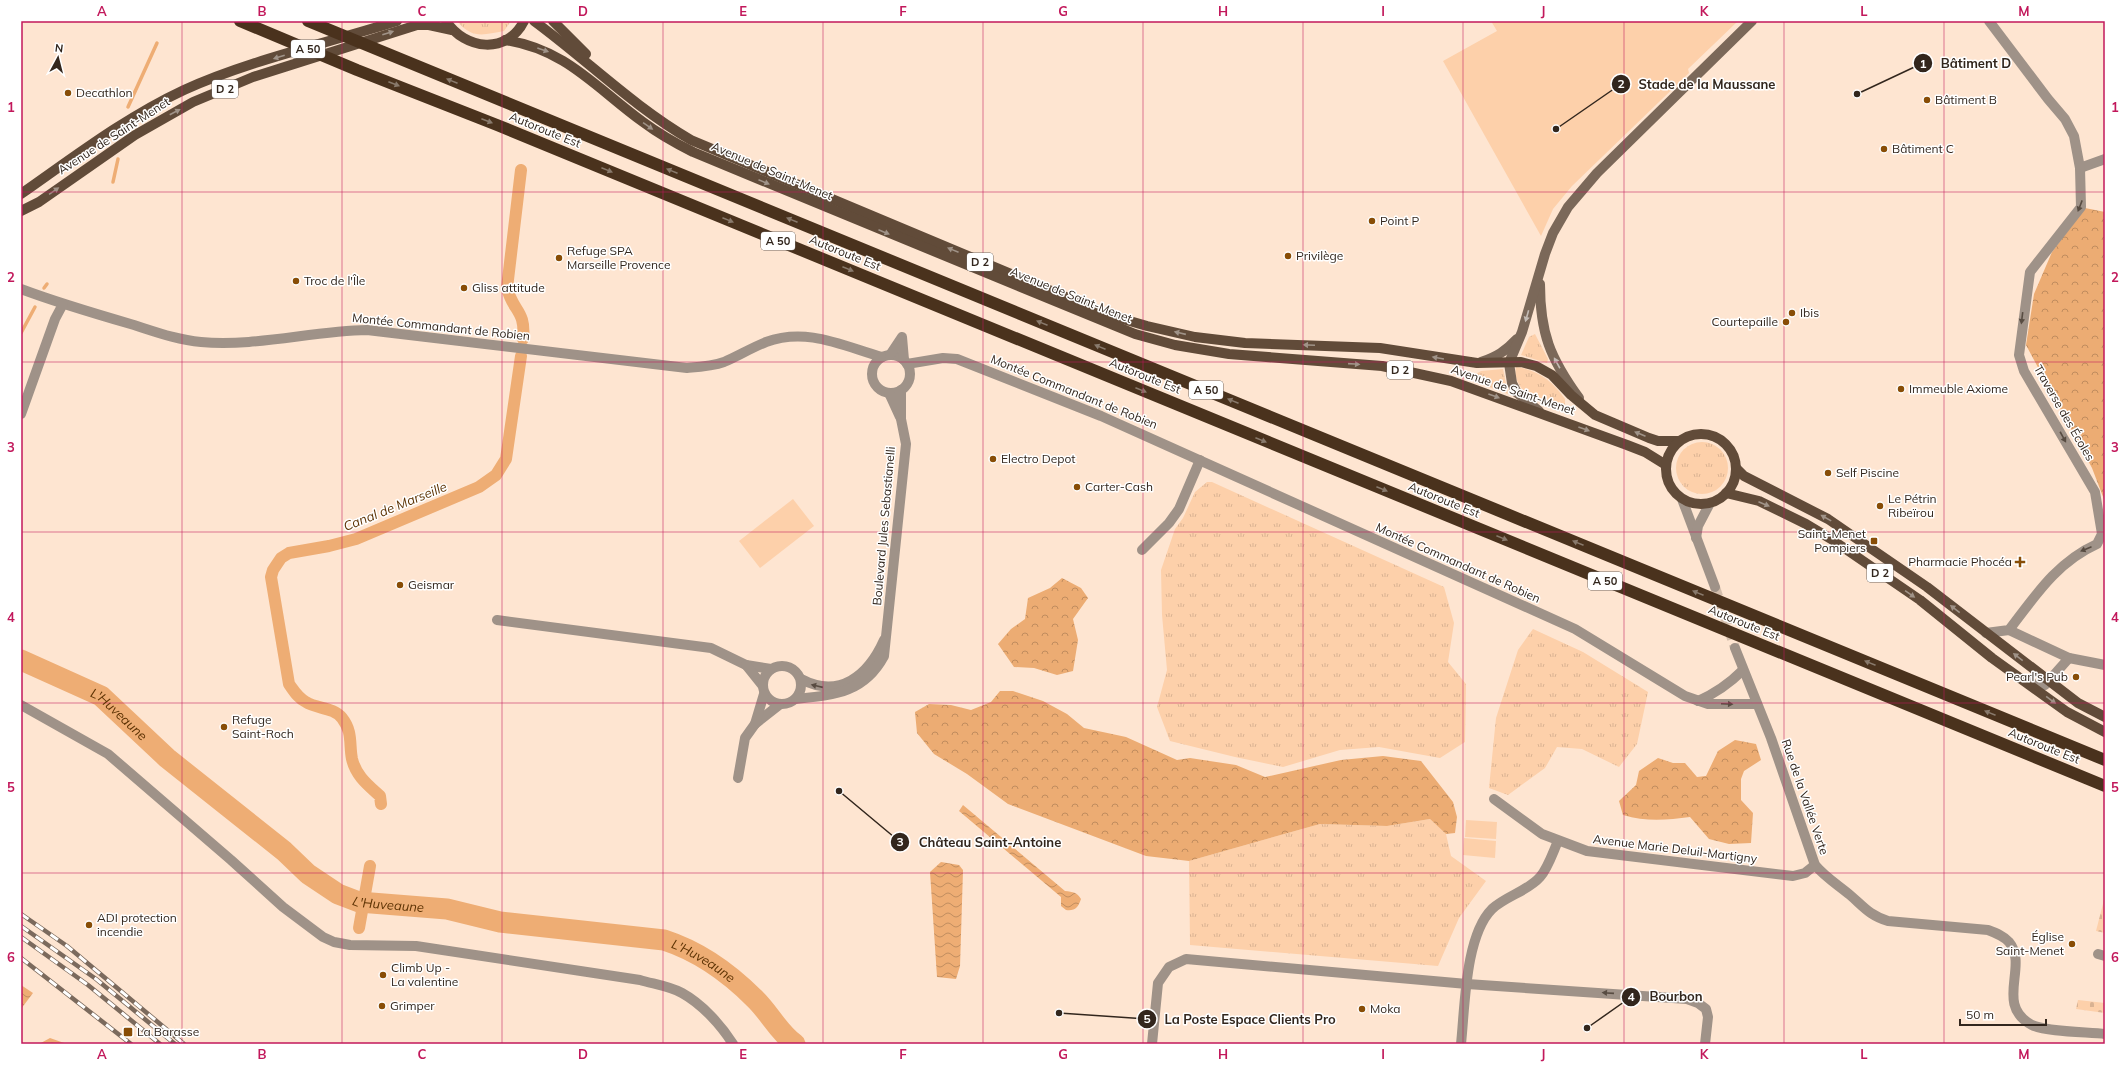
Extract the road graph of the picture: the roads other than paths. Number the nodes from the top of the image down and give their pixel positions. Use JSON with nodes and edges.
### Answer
{"nodes":[{"id":1,"x":239,"y":21,"type":"edge"},
{"id":2,"x":308,"y":21,"type":"edge"},
{"id":3,"x":397,"y":21,"type":"edge"},
{"id":4,"x":446,"y":21,"type":"edge"},
{"id":5,"x":524,"y":21,"type":"edge"},
{"id":6,"x":534,"y":21,"type":"edge"},
{"id":7,"x":553,"y":21,"type":"edge"},
{"id":8,"x":1752,"y":21,"type":"edge"},
{"id":9,"x":1989,"y":21,"type":"edge"},
{"id":10,"x":452,"y":30,"type":"junction"},
{"id":11,"x":505,"y":40,"type":"junction"},
{"id":12,"x":619,"y":89,"type":"junction"},
{"id":13,"x":2105,"y":159,"type":"edge"},
{"id":14,"x":2080,"y":168,"type":"junction"},
{"id":15,"x":21,"y":194,"type":"edge"},
{"id":16,"x":39,"y":202,"type":"junction"},
{"id":17,"x":21,"y":211,"type":"edge"},
{"id":18,"x":21,"y":216,"type":"edge"},
{"id":19,"x":1540,"y":272,"type":"junction"},
{"id":20,"x":21,"y":289,"type":"edge"},
{"id":21,"x":63,"y":304,"type":"junction"},
{"id":22,"x":1522,"y":332,"type":"junction"},
{"id":23,"x":882,"y":359,"type":"junction"},
{"id":24,"x":935,"y":359,"type":"junction"},
{"id":25,"x":905,"y":362,"type":"junction"},
{"id":26,"x":1477,"y":363,"type":"junction"},
{"id":27,"x":1509,"y":363,"type":"junction"},
{"id":28,"x":910,"y":374,"type":"junction"},
{"id":29,"x":901,"y":390,"type":"junction"},
{"id":30,"x":889,"y":393,"type":"junction"},
{"id":31,"x":1585,"y":408,"type":"junction"},
{"id":32,"x":21,"y":414,"type":"edge"},
{"id":33,"x":1548,"y":416,"type":"junction"},
{"id":34,"x":901,"y":419,"type":"junction"},
{"id":35,"x":1678,"y":441,"type":"junction"},
{"id":36,"x":1200,"y":460,"type":"junction"},
{"id":37,"x":1666,"y":465,"type":"junction"},
{"id":38,"x":1736,"y":468,"type":"junction"},
{"id":39,"x":1726,"y":493,"type":"junction"},
{"id":40,"x":1682,"y":498,"type":"junction"},
{"id":41,"x":1710,"y":503,"type":"junction"},
{"id":42,"x":1696,"y":538,"type":"junction"},
{"id":43,"x":1142,"y":550,"type":"dead end"},
{"id":44,"x":1715,"y":587,"type":"tunnel mouth"},
{"id":45,"x":497,"y":620,"type":"dead end"},
{"id":46,"x":2009,"y":630,"type":"junction"},
{"id":47,"x":1986,"y":633,"type":"junction"},
{"id":48,"x":886,"y":634,"type":"junction"},
{"id":49,"x":1736,"y":648,"type":"tunnel mouth"},
{"id":50,"x":2069,"y":658,"type":"junction"},
{"id":51,"x":746,"y":665,"type":"junction"},
{"id":52,"x":2105,"y":665,"type":"edge"},
{"id":53,"x":770,"y":669,"type":"junction"},
{"id":54,"x":1743,"y":670,"type":"junction"},
{"id":55,"x":2019,"y":677,"type":"junction"},
{"id":56,"x":800,"y":680,"type":"junction"},
{"id":57,"x":2049,"y":681,"type":"junction"},
{"id":58,"x":763,"y":689,"type":"junction"},
{"id":59,"x":796,"y":699,"type":"junction"},
{"id":60,"x":1698,"y":701,"type":"junction"},
{"id":61,"x":1758,"y":704,"type":"junction"},
{"id":62,"x":21,"y":705,"type":"edge"},
{"id":63,"x":780,"y":705,"type":"junction"},
{"id":64,"x":2105,"y":717,"type":"edge"},
{"id":65,"x":755,"y":724,"type":"junction"},
{"id":66,"x":2105,"y":732,"type":"edge"},
{"id":67,"x":2105,"y":760,"type":"edge"},
{"id":68,"x":738,"y":778,"type":"dead end"},
{"id":69,"x":2105,"y":786,"type":"edge"},
{"id":70,"x":1494,"y":799,"type":"dead end"},
{"id":71,"x":1558,"y":841,"type":"junction"},
{"id":72,"x":1815,"y":865,"type":"junction"},
{"id":73,"x":1467,"y":984,"type":"junction"},
{"id":74,"x":2105,"y":1034,"type":"edge"},
{"id":75,"x":732,"y":1044,"type":"edge"},
{"id":76,"x":1152,"y":1044,"type":"edge"},
{"id":77,"x":1461,"y":1044,"type":"edge"},
{"id":78,"x":1706,"y":1044,"type":"edge"}],
"edges":[{"from":1,"to":69,"type":"highway","name":"Autoroute Est","number":"A 50","one_way":true},
{"from":67,"to":2,"type":"highway","name":"Autoroute Est","number":"A 50","one_way":true},
{"from":3,"to":15,"type":"main road","name":"Avenue de Saint-Menet","number":"D 2","one_way":true},
{"from":4,"to":10,"type":"main road"},
{"from":5,"to":11,"type":"main road"},
{"from":6,"to":12,"type":"main road","name":"Avenue de Saint-Menet","number":"D 2"},
{"from":7,"to":12,"type":"main road"},
{"from":8,"to":19,"type":"main road"},
{"from":9,"to":14,"type":"street","name":"Traverse des Écoles"},
{"from":10,"to":11,"type":"main road"},
{"from":16,"to":10,"type":"main road","name":"Avenue de Saint-Menet","number":"D 2","one_way":true},
{"from":11,"to":33,"type":"main road","name":"Avenue de Saint-Menet","number":"D 2","one_way":true},
{"from":26,"to":12,"type":"main road","name":"Avenue de Saint-Menet","number":"D 2","one_way":true},
{"from":13,"to":14,"type":"street"},
{"from":14,"to":46,"type":"street","name":"Traverse des Écoles","one_way":true},
{"from":16,"to":17,"type":"main road","name":"Avenue de Saint-Menet","number":"D 2"},
{"from":16,"to":18,"type":"street"},
{"from":19,"to":22,"type":"main road","one_way":true},
{"from":31,"to":19,"type":"main road","one_way":true},
{"from":20,"to":21,"type":"street","name":"Montée Commandant de Robien"},
{"from":21,"to":23,"type":"street","name":"Montée Commandant de Robien"},
{"from":21,"to":32,"type":"street"},
{"from":22,"to":26,"type":"main road"},
{"from":22,"to":27,"type":"main road"},
{"from":23,"to":25,"type":"street","name":"Montée Commandant de Robien"},
{"from":23,"to":25,"type":"street"},
{"from":23,"to":30,"type":"street"},
{"from":24,"to":25,"type":"street","name":"Montée Commandant de Robien"},
{"from":24,"to":28,"type":"street"},
{"from":24,"to":36,"type":"street","name":"Montée Commandant de Robien"},
{"from":25,"to":28,"type":"street"},
{"from":26,"to":27,"type":"main road","number":"D 2"},
{"from":27,"to":31,"type":"main road","number":"D 2"},
{"from":27,"to":33,"type":"main road"},
{"from":28,"to":29,"type":"street"},
{"from":29,"to":30,"type":"street"},
{"from":29,"to":34,"type":"street","name":"Boulevard Jules Sebastianelli"},
{"from":30,"to":34,"type":"street","name":"Boulevard Jules Sebastianelli"},
{"from":35,"to":31,"type":"main road","name":"Avenue de Saint-Menet","number":"D 2","one_way":true},
{"from":33,"to":37,"type":"main road","name":"Avenue de Saint-Menet","number":"D 2","one_way":true},
{"from":34,"to":48,"type":"street","name":"Boulevard Jules Sebastianelli"},
{"from":35,"to":37,"type":"main road"},
{"from":35,"to":38,"type":"main road"},
{"from":36,"to":43,"type":"street"},
{"from":36,"to":60,"type":"street","name":"Montée Commandant de Robien"},
{"from":37,"to":40,"type":"main road"},
{"from":38,"to":39,"type":"main road"},
{"from":47,"to":38,"type":"main road","number":"D 2","one_way":true},
{"from":39,"to":41,"type":"main road"},
{"from":39,"to":55,"type":"main road","number":"D 2","one_way":true},
{"from":40,"to":41,"type":"main road"},
{"from":40,"to":42,"type":"street"},
{"from":41,"to":42,"type":"street"},
{"from":42,"to":44,"type":"street"},
{"from":45,"to":51,"type":"street"},
{"from":46,"to":47,"type":"street"},
{"from":46,"to":50,"type":"street"},
{"from":57,"to":47,"type":"main road","number":"D 2","one_way":true},
{"from":48,"to":56,"type":"street","name":"Boulevard Jules Sebastianelli","one_way":true},
{"from":48,"to":59,"type":"street","name":"Boulevard Jules Sebastianelli"},
{"from":49,"to":54,"type":"street","name":"Rue de la Vallée Verte"},
{"from":50,"to":52,"type":"street"},
{"from":50,"to":57,"type":"street"},
{"from":51,"to":53,"type":"street"},
{"from":51,"to":58,"type":"street"},
{"from":53,"to":56,"type":"street"},
{"from":53,"to":58,"type":"street"},
{"from":54,"to":60,"type":"street"},
{"from":54,"to":61,"type":"street","name":"Rue de la Vallée Verte"},
{"from":55,"to":57,"type":"street"},
{"from":55,"to":66,"type":"main road","number":"D 2","one_way":true},
{"from":56,"to":59,"type":"street"},
{"from":57,"to":64,"type":"main road","number":"D 2"},
{"from":58,"to":63,"type":"street"},
{"from":58,"to":65,"type":"street"},
{"from":59,"to":63,"type":"street"},
{"from":60,"to":61,"type":"street","name":"Montée Commandant de Robien","one_way":true},
{"from":61,"to":72,"type":"street","name":"Rue de la Vallée Verte"},
{"from":62,"to":75,"type":"street"},
{"from":63,"to":65,"type":"street"},
{"from":65,"to":68,"type":"street"},
{"from":70,"to":71,"type":"street","name":"Avenue Marie Deluil-Martigny"},
{"from":71,"to":72,"type":"street","name":"Avenue Marie Deluil-Martigny"},
{"from":71,"to":73,"type":"street"},
{"from":72,"to":74,"type":"street","name":"Rue de la Vallée Verte"},
{"from":73,"to":76,"type":"street"},
{"from":73,"to":77,"type":"street"},
{"from":78,"to":73,"type":"street","one_way":true}]}
